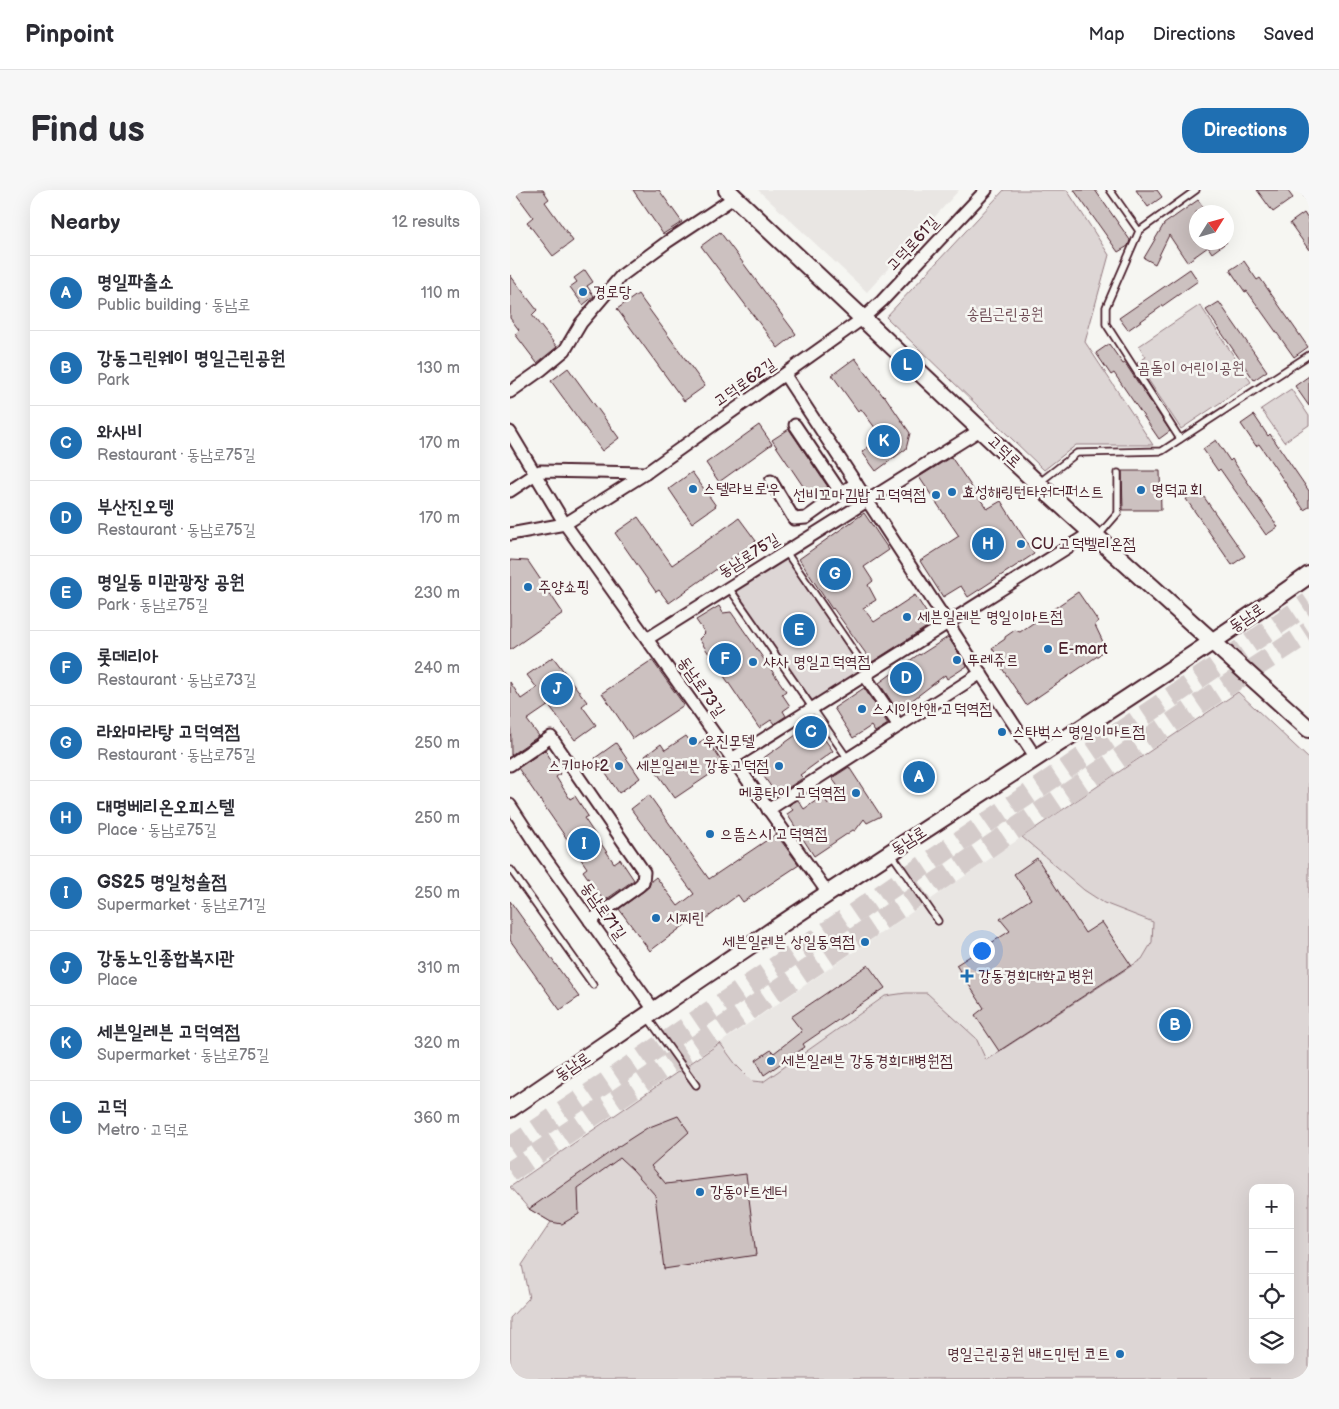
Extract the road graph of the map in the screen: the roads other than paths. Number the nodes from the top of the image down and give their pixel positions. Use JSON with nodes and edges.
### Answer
{"nodes":[{"id":1,"x":986,"y":190,"type":"edge"},
{"id":2,"x":1110,"y":190,"type":"edge"},
{"id":3,"x":1196,"y":190,"type":"edge"},
{"id":4,"x":1305,"y":190,"type":"edge"},
{"id":5,"x":731,"y":194,"type":"edge"},
{"id":6,"x":1309,"y":196,"type":"edge"},
{"id":7,"x":1139,"y":232,"type":"junction"},
{"id":8,"x":862,"y":319,"type":"junction"},
{"id":9,"x":1309,"y":355,"type":"edge"},
{"id":10,"x":785,"y":375,"type":"junction"},
{"id":11,"x":510,"y":392,"type":"edge"},
{"id":12,"x":795,"y":425,"type":"dead end"},
{"id":13,"x":980,"y":430,"type":"junction"},
{"id":14,"x":510,"y":432,"type":"edge"},
{"id":15,"x":1180,"y":439,"type":"junction"},
{"id":16,"x":646,"y":473,"type":"junction"},
{"id":17,"x":1118,"y":473,"type":"dead end"},
{"id":18,"x":535,"y":475,"type":"junction"},
{"id":19,"x":770,"y":482,"type":"dead end"},
{"id":20,"x":856,"y":483,"type":"junction"},
{"id":21,"x":1038,"y":484,"type":"junction"},
{"id":22,"x":510,"y":492,"type":"edge"},
{"id":23,"x":841,"y":493,"type":"junction"},
{"id":24,"x":868,"y":500,"type":"junction"},
{"id":25,"x":564,"y":524,"type":"junction"},
{"id":26,"x":510,"y":534,"type":"edge"},
{"id":27,"x":1095,"y":535,"type":"junction"},
{"id":28,"x":786,"y":552,"type":"junction"},
{"id":29,"x":1309,"y":575,"type":"edge"},
{"id":30,"x":729,"y":588,"type":"junction"},
{"id":31,"x":948,"y":623,"type":"junction"},
{"id":32,"x":647,"y":639,"type":"junction"},
{"id":33,"x":1212,"y":642,"type":"junction"},
{"id":34,"x":981,"y":673,"type":"junction"},
{"id":35,"x":867,"y":674,"type":"junction"},
{"id":36,"x":813,"y":708,"type":"junction"},
{"id":37,"x":899,"y":726,"type":"junction"},
{"id":38,"x":1309,"y":729,"type":"edge"},
{"id":39,"x":1036,"y":758,"type":"junction"},
{"id":40,"x":732,"y":759,"type":"junction"},
{"id":41,"x":848,"y":759,"type":"junction"},
{"id":42,"x":510,"y":765,"type":"edge"},
{"id":43,"x":510,"y":805,"type":"edge"},
{"id":44,"x":768,"y":810,"type":"junction"},
{"id":45,"x":890,"y":852,"type":"junction"},
{"id":46,"x":511,"y":870,"type":"dead end"},
{"id":47,"x":828,"y":894,"type":"junction"},
{"id":48,"x":590,"y":921,"type":"junction"},
{"id":49,"x":938,"y":921,"type":"dead end"},
{"id":50,"x":593,"y":985,"type":"dead end"},
{"id":51,"x":651,"y":1013,"type":"junction"},
{"id":52,"x":696,"y":1085,"type":"dead end"},
{"id":53,"x":510,"y":1109,"type":"edge"}],
"edges":[{"from":1,"to":8,"type":"street","name":"고덕로61길"},
{"from":2,"to":7,"type":"lane"},
{"from":3,"to":7,"type":"lane"},
{"from":4,"to":6,"type":"lane"},
{"from":5,"to":8,"type":"main road","name":"고덕로"},
{"from":5,"to":11,"type":"street"},
{"from":7,"to":15,"type":"lane"},
{"from":8,"to":10,"type":"street","name":"고덕로62길"},
{"from":8,"to":13,"type":"main road","name":"고덕로"},
{"from":9,"to":15,"type":"lane"},
{"from":10,"to":16,"type":"street","name":"고덕로62길"},
{"from":10,"to":20,"type":"street"},
{"from":12,"to":23,"type":"street"},
{"from":13,"to":21,"type":"main road","name":"고덕로"},
{"from":13,"to":24,"type":"street","name":"동남로75길"},
{"from":14,"to":18,"type":"street","name":"동남로73길"},
{"from":15,"to":21,"type":"lane"},
{"from":16,"to":18,"type":"street"},
{"from":16,"to":25,"type":"street","name":"고덕로62길"},
{"from":17,"to":27,"type":"lane"},
{"from":18,"to":22,"type":"street"},
{"from":18,"to":25,"type":"street","name":"동남로73길"},
{"from":19,"to":23,"type":"street"},
{"from":20,"to":23,"type":"street"},
{"from":20,"to":24,"type":"street"},
{"from":21,"to":27,"type":"main road","name":"고덕로"},
{"from":24,"to":28,"type":"street","name":"동남로75길"},
{"from":24,"to":31,"type":"street"},
{"from":25,"to":26,"type":"street","name":"고덕로62길"},
{"from":25,"to":32,"type":"street","name":"동남로73길"},
{"from":27,"to":31,"type":"street"},
{"from":27,"to":33,"type":"main road","name":"고덕로"},
{"from":28,"to":30,"type":"street","name":"동남로75길"},
{"from":28,"to":35,"type":"lane"},
{"from":29,"to":33,"type":"main road","name":"동남로"},
{"from":30,"to":32,"type":"street","name":"동남로75길"},
{"from":30,"to":36,"type":"lane"},
{"from":31,"to":34,"type":"street"},
{"from":31,"to":35,"type":"street"},
{"from":32,"to":40,"type":"street","name":"동남로73길"},
{"from":33,"to":38,"type":"main road","name":"고덕로"},
{"from":33,"to":39,"type":"main road","name":"동남로"},
{"from":34,"to":37,"type":"street"},
{"from":34,"to":39,"type":"street"},
{"from":35,"to":36,"type":"street"},
{"from":35,"to":37,"type":"street"},
{"from":36,"to":40,"type":"street"},
{"from":36,"to":41,"type":"lane"},
{"from":37,"to":41,"type":"street"},
{"from":39,"to":45,"type":"main road","name":"동남로"},
{"from":40,"to":44,"type":"street","name":"동남로73길"},
{"from":41,"to":44,"type":"street"},
{"from":42,"to":48,"type":"street"},
{"from":43,"to":48,"type":"street","name":"동남로71길"},
{"from":44,"to":47,"type":"street","name":"동남로73길"},
{"from":45,"to":47,"type":"main road","name":"동남로"},
{"from":45,"to":49,"type":"lane"},
{"from":46,"to":50,"type":"lane"},
{"from":47,"to":51,"type":"main road","name":"동남로"},
{"from":48,"to":51,"type":"street","name":"동남로71길"},
{"from":51,"to":52,"type":"lane"},
{"from":51,"to":53,"type":"main road","name":"동남로"}]}
